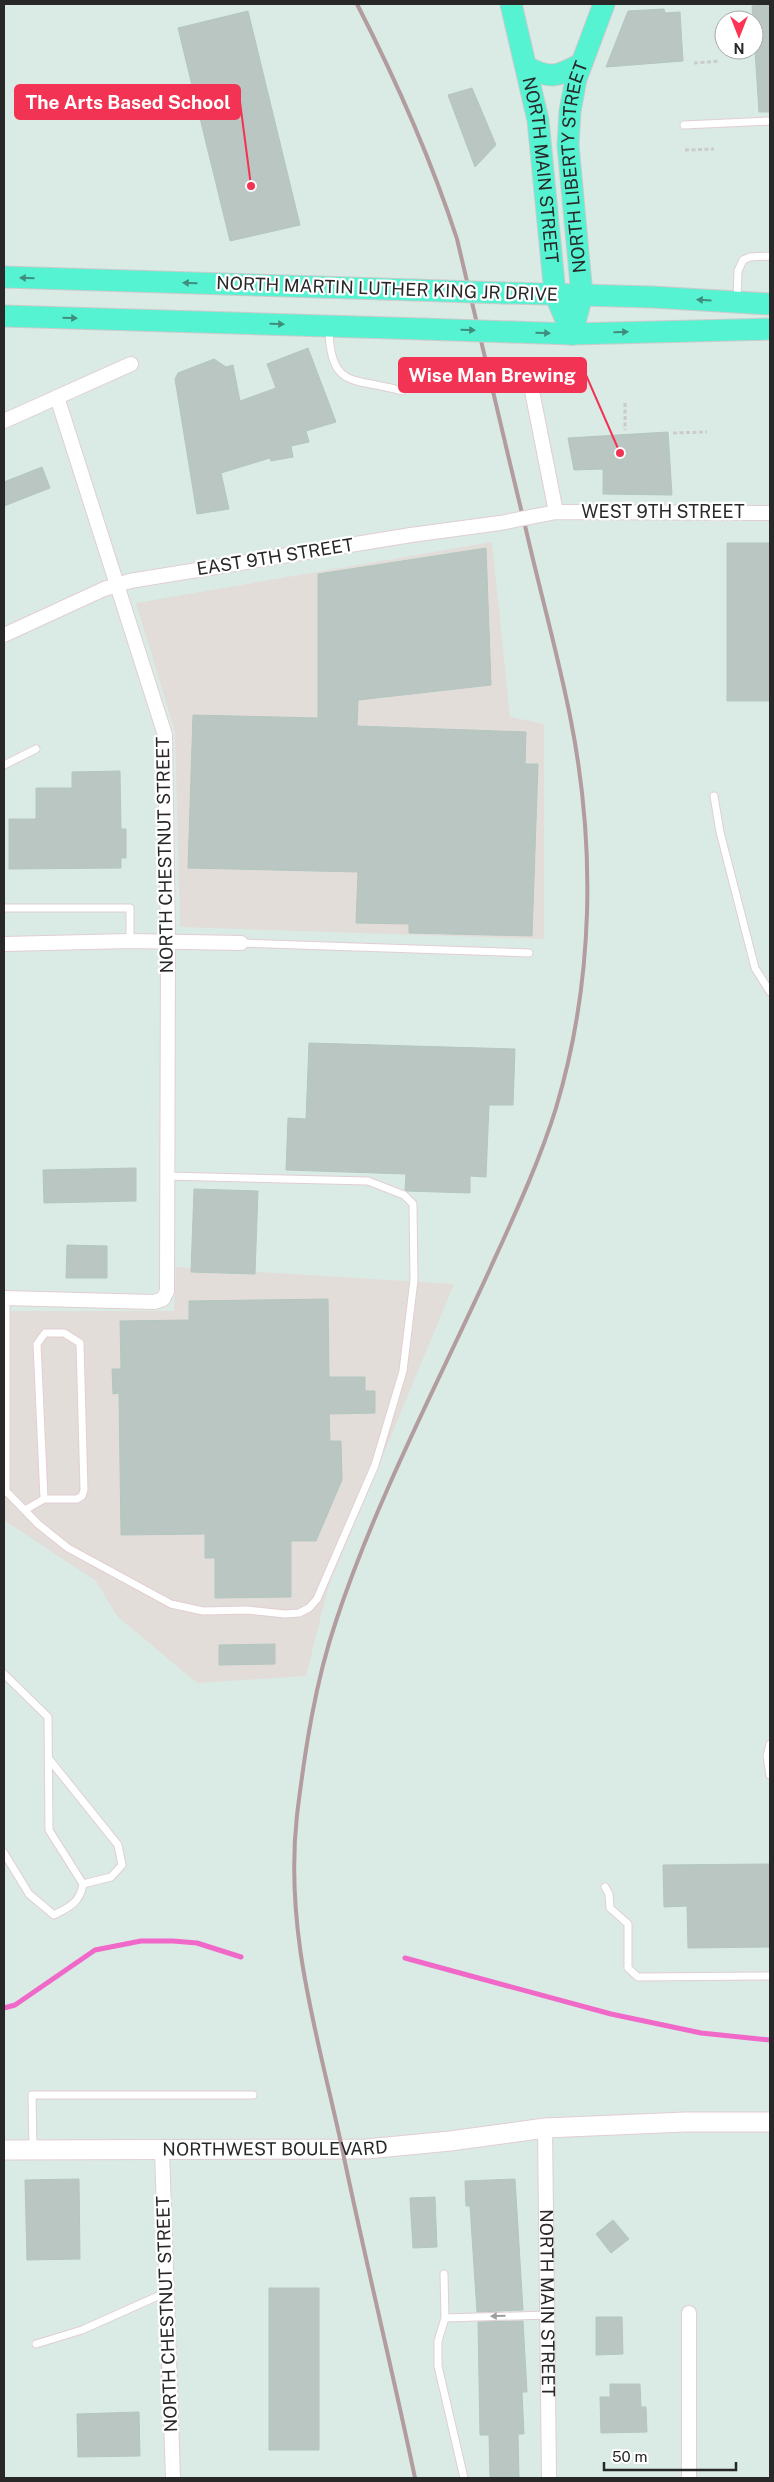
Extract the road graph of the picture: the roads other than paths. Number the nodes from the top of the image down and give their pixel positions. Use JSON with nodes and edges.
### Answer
{"nodes":[{"id":1,"x":511,"y":4,"type":"edge"},
{"id":2,"x":604,"y":4,"type":"edge"},
{"id":3,"x":581,"y":64,"type":"junction"},
{"id":4,"x":527,"y":67,"type":"junction"},
{"id":5,"x":770,"y":121,"type":"edge"},
{"id":6,"x":684,"y":125,"type":"dead end"},
{"id":7,"x":770,"y":256,"type":"edge"},
{"id":8,"x":4,"y":277,"type":"edge"},
{"id":9,"x":555,"y":294,"type":"junction"},
{"id":10,"x":582,"y":295,"type":"junction"},
{"id":11,"x":737,"y":302,"type":"junction"},
{"id":12,"x":770,"y":304,"type":"edge"},
{"id":13,"x":4,"y":316,"type":"edge"},
{"id":14,"x":329,"y":326,"type":"junction"},
{"id":15,"x":770,"y":329,"type":"edge"},
{"id":16,"x":572,"y":334,"type":"junction"},
{"id":17,"x":131,"y":364,"type":"dead end"},
{"id":18,"x":402,"y":391,"type":"dead end"},
{"id":19,"x":532,"y":391,"type":"dead end"},
{"id":20,"x":57,"y":397,"type":"junction"},
{"id":21,"x":4,"y":421,"type":"edge"},
{"id":22,"x":551,"y":513,"type":"junction"},
{"id":23,"x":770,"y":513,"type":"edge"},
{"id":24,"x":117,"y":584,"type":"junction"},
{"id":25,"x":4,"y":635,"type":"edge"},
{"id":26,"x":36,"y":750,"type":"dead end"},
{"id":27,"x":4,"y":765,"type":"edge"},
{"id":28,"x":714,"y":796,"type":"dead end"},
{"id":29,"x":4,"y":908,"type":"edge"},
{"id":30,"x":130,"y":941,"type":"junction"},
{"id":31,"x":168,"y":942,"type":"junction"},
{"id":32,"x":241,"y":943,"type":"joint"},
{"id":33,"x":4,"y":944,"type":"edge"},
{"id":34,"x":529,"y":953,"type":"dead end"},
{"id":35,"x":770,"y":992,"type":"edge"},
{"id":36,"x":167,"y":1176,"type":"junction"},
{"id":37,"x":5,"y":1298,"type":"edge"},
{"id":38,"x":5,"y":1490,"type":"edge"},
{"id":39,"x":44,"y":1499,"type":"junction"},
{"id":40,"x":25,"y":1510,"type":"junction"},
{"id":41,"x":4,"y":1674,"type":"edge"},
{"id":42,"x":770,"y":1744,"type":"edge"},
{"id":43,"x":49,"y":1759,"type":"junction"},
{"id":44,"x":770,"y":1775,"type":"edge"},
{"id":45,"x":4,"y":1853,"type":"edge"},
{"id":46,"x":83,"y":1884,"type":"junction"},
{"id":47,"x":605,"y":1887,"type":"dead end"},
{"id":48,"x":770,"y":1976,"type":"edge"},
{"id":49,"x":253,"y":2095,"type":"dead end"},
{"id":50,"x":770,"y":2122,"type":"edge"},
{"id":51,"x":545,"y":2128,"type":"junction"},
{"id":52,"x":4,"y":2150,"type":"edge"},
{"id":53,"x":33,"y":2150,"type":"junction"},
{"id":54,"x":162,"y":2151,"type":"junction"},
{"id":55,"x":444,"y":2274,"type":"dead end"},
{"id":56,"x":167,"y":2292,"type":"junction"},
{"id":57,"x":689,"y":2313,"type":"dead end"},
{"id":58,"x":547,"y":2315,"type":"junction"},
{"id":59,"x":445,"y":2318,"type":"junction"},
{"id":60,"x":36,"y":2344,"type":"dead end"},
{"id":61,"x":173,"y":2478,"type":"edge"},
{"id":62,"x":464,"y":2478,"type":"edge"},
{"id":63,"x":549,"y":2478,"type":"edge"},
{"id":64,"x":689,"y":2478,"type":"edge"}],
"edges":[{"from":1,"to":4,"type":"main road","name":"NORTH MAIN STREET"},
{"from":2,"to":3,"type":"main road","name":"NORTH LIBERTY STREET"},
{"from":3,"to":4,"type":"main road"},
{"from":3,"to":10,"type":"main road","name":"NORTH LIBERTY STREET"},
{"from":4,"to":9,"type":"main road","name":"NORTH MAIN STREET"},
{"from":5,"to":6,"type":"lane"},
{"from":7,"to":11,"type":"lane"},
{"from":9,"to":8,"type":"main road","name":"NORTH MARTIN LUTHER KING JR DRIVE","one_way":true,"bridge":true},
{"from":9,"to":10,"type":"main road","name":"NORTH MARTIN LUTHER KING JR DRIVE"},
{"from":9,"to":16,"type":"main road","name":"NORTH MAIN STREET"},
{"from":11,"to":10,"type":"main road","name":"NORTH MARTIN LUTHER KING JR DRIVE","one_way":true},
{"from":10,"to":16,"type":"main road","name":"NORTH LIBERTY STREET"},
{"from":11,"to":12,"type":"main road","name":"NORTH MARTIN LUTHER KING JR DRIVE"},
{"from":13,"to":14,"type":"main road","one_way":true},
{"from":14,"to":16,"type":"main road","one_way":true,"bridge":true},
{"from":14,"to":18,"type":"lane"},
{"from":16,"to":15,"type":"main road","one_way":true},
{"from":17,"to":20,"type":"street"},
{"from":19,"to":22,"type":"street"},
{"from":20,"to":21,"type":"street"},
{"from":20,"to":24,"type":"street","name":"NORTH CHESTNUT STREET"},
{"from":22,"to":23,"type":"street","name":"WEST 9TH STREET"},
{"from":22,"to":24,"type":"street","name":"EAST 9TH STREET","bridge":true},
{"from":24,"to":25,"type":"street","name":"EAST 9TH STREET"},
{"from":24,"to":31,"type":"street","name":"NORTH CHESTNUT STREET"},
{"from":26,"to":27,"type":"lane"},
{"from":28,"to":35,"type":"lane"},
{"from":29,"to":30,"type":"lane"},
{"from":30,"to":31,"type":"street"},
{"from":30,"to":33,"type":"street"},
{"from":31,"to":32,"type":"street"},
{"from":31,"to":36,"type":"street","name":"NORTH CHESTNUT STREET"},
{"from":32,"to":34,"type":"lane"},
{"from":36,"to":37,"type":"street","name":"NORTH CHESTNUT STREET"},
{"from":36,"to":40,"type":"lane"},
{"from":37,"to":38,"type":"lane"},
{"from":38,"to":40,"type":"lane"},
{"from":39,"to":39,"type":"lane"},
{"from":39,"to":40,"type":"lane"},
{"from":41,"to":43,"type":"lane"},
{"from":42,"to":44,"type":"lane"},
{"from":43,"to":46,"type":"lane"},
{"from":43,"to":46,"type":"lane"},
{"from":45,"to":46,"type":"lane"},
{"from":47,"to":48,"type":"lane"},
{"from":49,"to":53,"type":"lane"},
{"from":50,"to":51,"type":"main road","name":"NORTHWEST BOULEVARD"},
{"from":51,"to":54,"type":"main road","name":"NORTHWEST BOULEVARD"},
{"from":51,"to":58,"type":"street","name":"NORTH MAIN STREET"},
{"from":52,"to":53,"type":"main road","name":"NORTHWEST BOULEVARD"},
{"from":53,"to":54,"type":"main road","name":"NORTHWEST BOULEVARD"},
{"from":54,"to":56,"type":"street","name":"NORTH CHESTNUT STREET"},
{"from":55,"to":59,"type":"lane"},
{"from":56,"to":60,"type":"lane"},
{"from":56,"to":61,"type":"street","name":"NORTH CHESTNUT STREET"},
{"from":57,"to":64,"type":"street"},
{"from":58,"to":59,"type":"lane","one_way":true},
{"from":58,"to":63,"type":"street","name":"NORTH MAIN STREET"},
{"from":59,"to":62,"type":"lane"}]}
